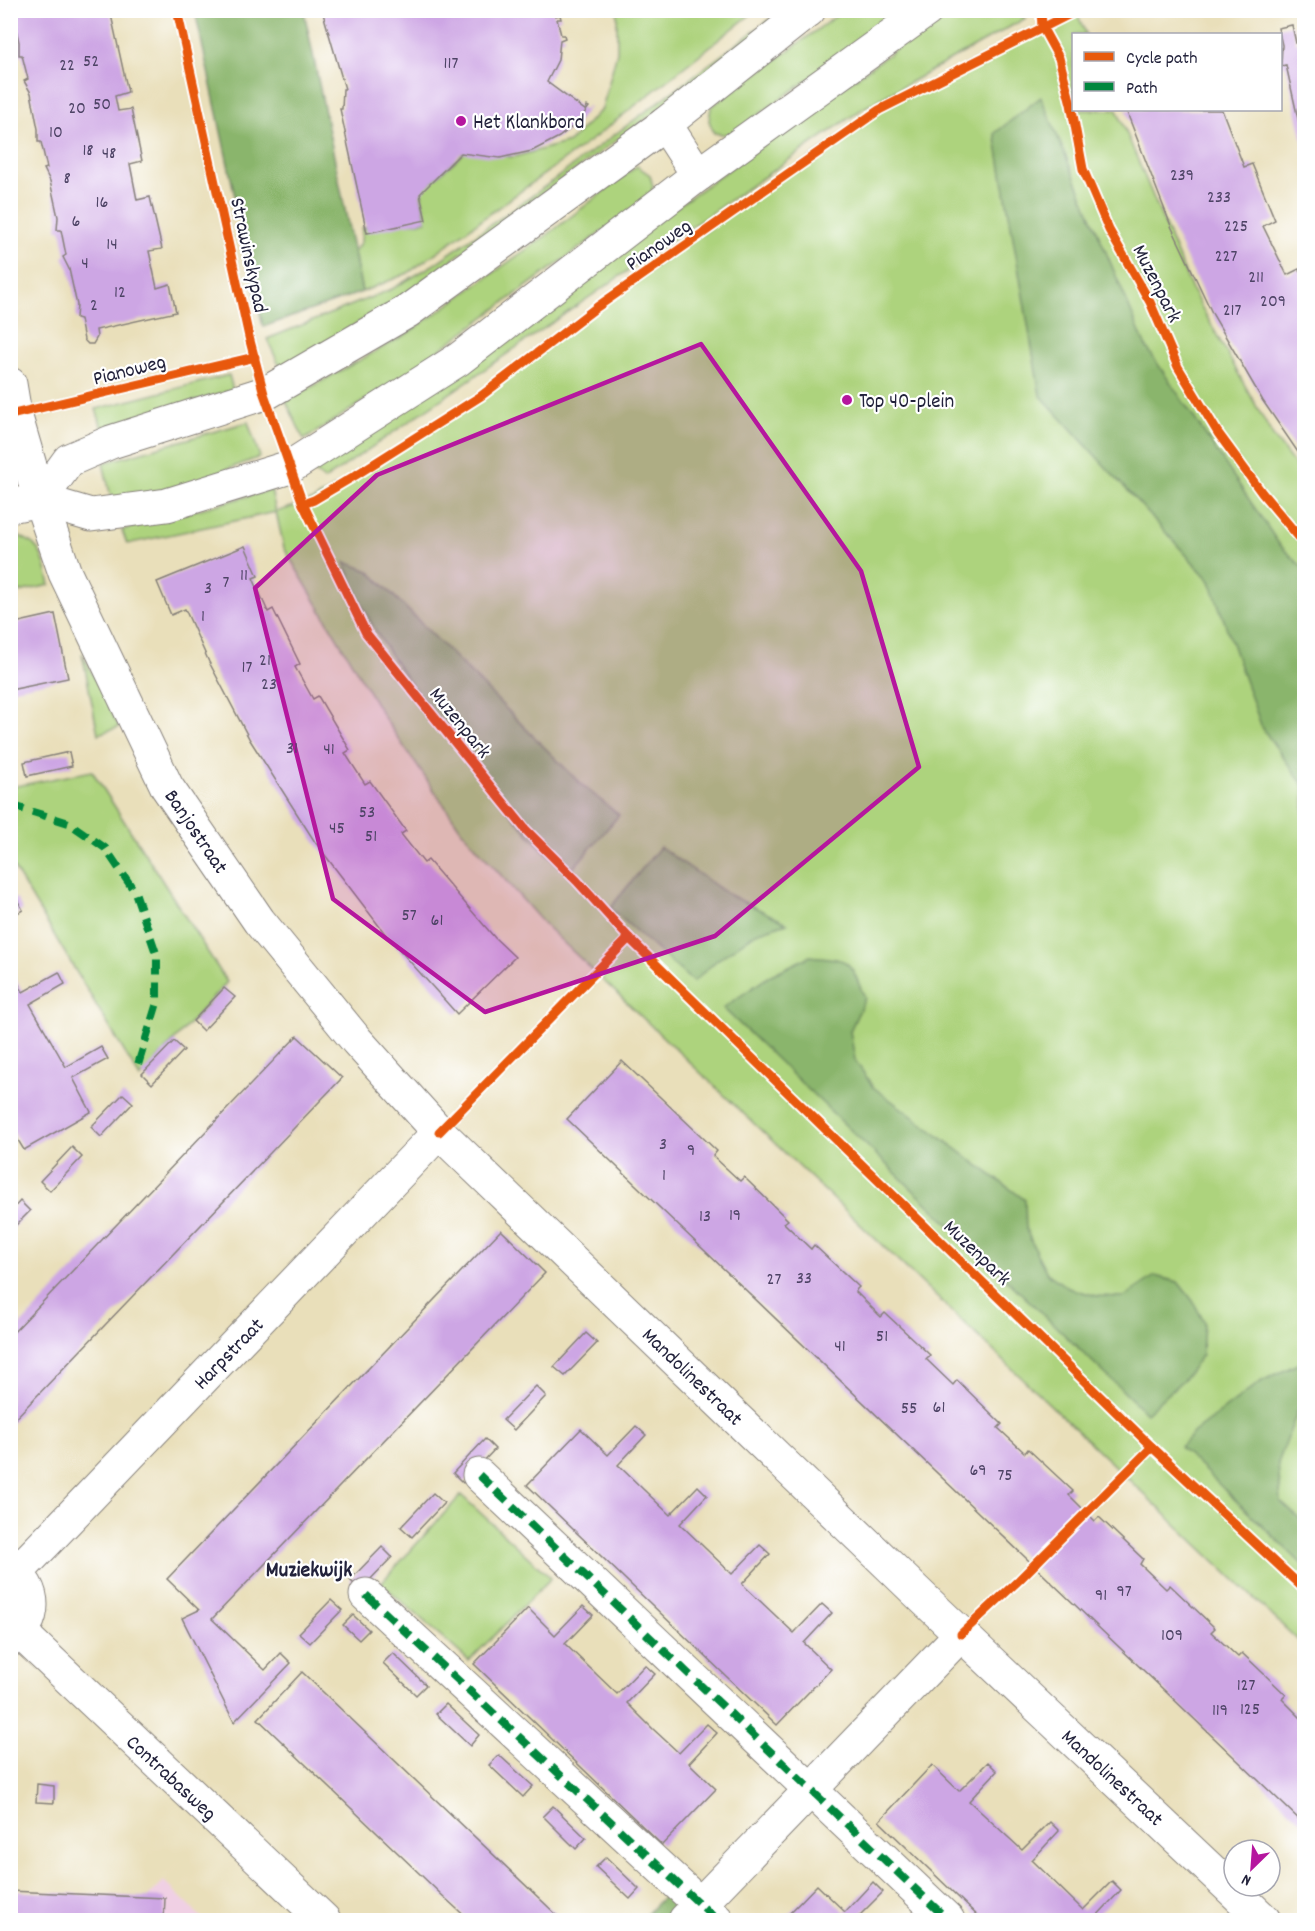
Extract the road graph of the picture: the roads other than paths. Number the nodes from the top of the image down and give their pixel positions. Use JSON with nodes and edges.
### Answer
{"nodes":[{"id":1,"x":809,"y":10,"type":"edge"},
{"id":2,"x":927,"y":10,"type":"edge"},
{"id":3,"x":666,"y":124,"type":"junction"},
{"id":4,"x":698,"y":175,"type":"junction"},
{"id":5,"x":10,"y":384,"type":"edge"},
{"id":6,"x":25,"y":503,"type":"edge"},
{"id":7,"x":432,"y":1125,"type":"junction"},
{"id":8,"x":479,"y":1474,"type":"dead end"},
{"id":9,"x":13,"y":1571,"type":"edge"},
{"id":10,"x":366,"y":1595,"type":"dead end"},
{"id":11,"x":961,"y":1634,"type":"junction"},
{"id":12,"x":16,"y":1636,"type":"edge"},
{"id":13,"x":810,"y":1791,"type":"junction"},
{"id":14,"x":701,"y":1915,"type":"edge"},
{"id":15,"x":324,"y":1920,"type":"edge"},
{"id":16,"x":948,"y":1920,"type":"edge"},
{"id":17,"x":1264,"y":1920,"type":"edge"}],
"edges":[{"from":1,"to":3,"type":"street"},
{"from":2,"to":4,"type":"street","name":"Pianoweg"},
{"from":3,"to":4,"type":"street"},
{"from":3,"to":6,"type":"street"},
{"from":4,"to":6,"type":"street","name":"Pianoweg"},
{"from":5,"to":6,"type":"street","name":"Banjostraat"},
{"from":6,"to":7,"type":"street","name":"Banjostraat"},
{"from":7,"to":9,"type":"street","name":"Harpstraat"},
{"from":7,"to":11,"type":"street","name":"Mandolinestraat"},
{"from":8,"to":13,"type":"street"},
{"from":9,"to":12,"type":"street"},
{"from":10,"to":14,"type":"street"},
{"from":11,"to":13,"type":"street"},
{"from":11,"to":17,"type":"street","name":"Mandolinestraat"},
{"from":12,"to":15,"type":"street","name":"Contrabasweg"},
{"from":13,"to":14,"type":"street"},
{"from":13,"to":16,"type":"street"}]}
